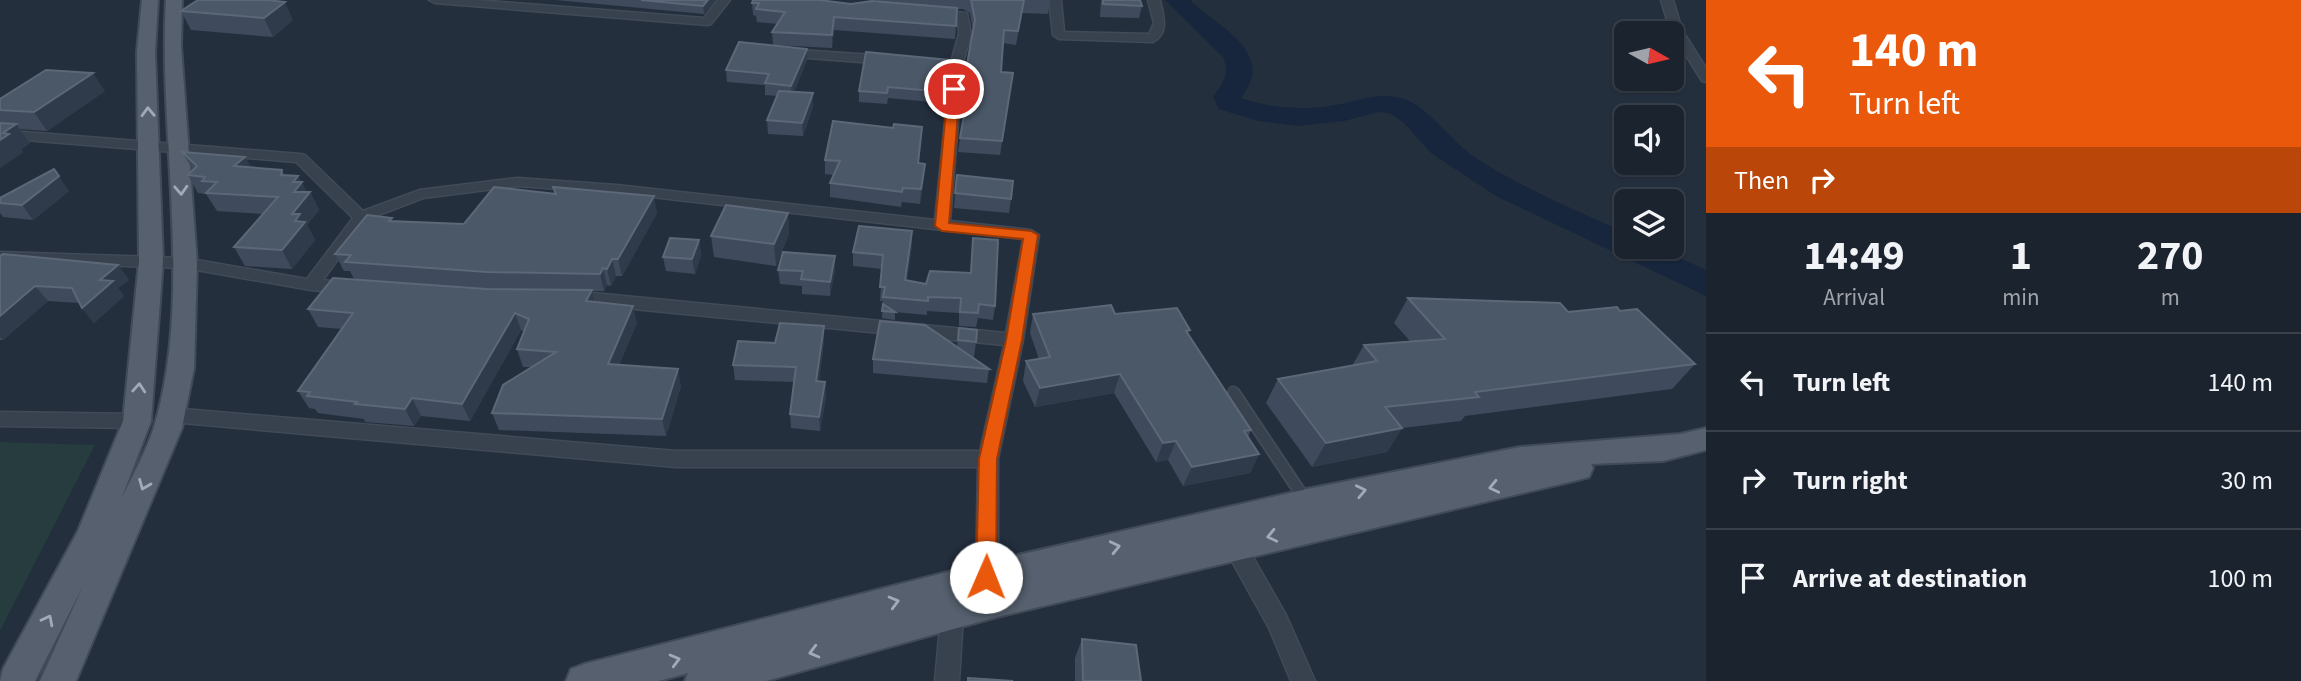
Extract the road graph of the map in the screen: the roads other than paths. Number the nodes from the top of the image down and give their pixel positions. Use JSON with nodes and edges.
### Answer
{"nodes":[{"id":1,"x":150,"y":0,"type":"edge"},
{"id":2,"x":174,"y":0,"type":"edge"},
{"id":3,"x":435,"y":0,"type":"edge"},
{"id":4,"x":637,"y":0,"type":"edge"},
{"id":5,"x":724,"y":0,"type":"edge"},
{"id":6,"x":966,"y":0,"type":"edge"},
{"id":7,"x":1055,"y":0,"type":"edge"},
{"id":8,"x":1153,"y":0,"type":"edge"},
{"id":9,"x":1667,"y":0,"type":"edge"},
{"id":10,"x":498,"y":3,"type":"edge"},
{"id":11,"x":921,"y":12,"type":"edge"},
{"id":12,"x":623,"y":15,"type":"junction"},
{"id":13,"x":963,"y":15,"type":"junction"},
{"id":14,"x":775,"y":52,"type":"edge"},
{"id":15,"x":904,"y":60,"type":"edge"},
{"id":16,"x":1706,"y":78,"type":"edge"},
{"id":17,"x":0,"y":134,"type":"edge"},
{"id":18,"x":150,"y":145,"type":"junction"},
{"id":19,"x":178,"y":147,"type":"junction"},
{"id":20,"x":361,"y":217,"type":"junction"},
{"id":21,"x":942,"y":226,"type":"junction"},
{"id":22,"x":0,"y":257,"type":"edge"},
{"id":23,"x":151,"y":261,"type":"junction"},
{"id":24,"x":185,"y":264,"type":"junction"},
{"id":25,"x":311,"y":285,"type":"junction"},
{"id":26,"x":363,"y":289,"type":"edge"},
{"id":27,"x":548,"y":298,"type":"edge"},
{"id":28,"x":1014,"y":340,"type":"junction"},
{"id":29,"x":1233,"y":391,"type":"dead end"},
{"id":30,"x":171,"y":415,"type":"junction"},
{"id":31,"x":0,"y":419,"type":"edge"},
{"id":32,"x":137,"y":421,"type":"junction"},
{"id":33,"x":1693,"y":442,"type":"edge"},
{"id":34,"x":988,"y":459,"type":"junction"},
{"id":35,"x":1307,"y":502,"type":"junction"},
{"id":36,"x":1234,"y":545,"type":"junction"},
{"id":37,"x":992,"y":589,"type":"junction"},
{"id":38,"x":952,"y":616,"type":"junction"},
{"id":39,"x":65,"y":674,"type":"edge"},
{"id":40,"x":16,"y":681,"type":"edge"},
{"id":41,"x":584,"y":681,"type":"edge"},
{"id":42,"x":703,"y":681,"type":"edge"},
{"id":43,"x":947,"y":681,"type":"edge"},
{"id":44,"x":1303,"y":681,"type":"edge"}],
"edges":[{"from":18,"to":1,"type":"main road","one_way":true},
{"from":2,"to":19,"type":"main road"},
{"from":3,"to":10,"type":"street"},
{"from":4,"to":12,"type":"street"},
{"from":5,"to":12,"type":"street"},
{"from":6,"to":13,"type":"street"},
{"from":7,"to":8,"type":"street"},
{"from":9,"to":16,"type":"street"},
{"from":10,"to":12,"type":"street"},
{"from":11,"to":13,"type":"street"},
{"from":13,"to":21,"type":"street"},
{"from":14,"to":15,"type":"street"},
{"from":17,"to":18,"type":"street"},
{"from":18,"to":19,"type":"street"},
{"from":18,"to":23,"type":"main road"},
{"from":19,"to":20,"type":"street"},
{"from":19,"to":24,"type":"main road","one_way":true},
{"from":20,"to":21,"type":"street"},
{"from":20,"to":25,"type":"street"},
{"from":21,"to":28,"type":"street"},
{"from":22,"to":23,"type":"street"},
{"from":23,"to":24,"type":"street"},
{"from":32,"to":23,"type":"main road","one_way":true},
{"from":24,"to":25,"type":"street"},
{"from":24,"to":30,"type":"main road"},
{"from":25,"to":26,"type":"street"},
{"from":27,"to":28,"type":"street"},
{"from":28,"to":34,"type":"street"},
{"from":29,"to":35,"type":"lane"},
{"from":30,"to":34,"type":"street"},
{"from":30,"to":39,"type":"main road","one_way":true},
{"from":31,"to":32,"type":"street"},
{"from":40,"to":32,"type":"main road","one_way":true},
{"from":35,"to":33,"type":"main road","one_way":true},
{"from":33,"to":36,"type":"main road","one_way":true},
{"from":34,"to":37,"type":"street"},
{"from":37,"to":35,"type":"main road","one_way":true},
{"from":36,"to":37,"type":"main road"},
{"from":36,"to":44,"type":"street"},
{"from":37,"to":38,"type":"main road"},
{"from":41,"to":37,"type":"main road","one_way":true},
{"from":38,"to":42,"type":"main road","one_way":true},
{"from":38,"to":43,"type":"street"}]}
